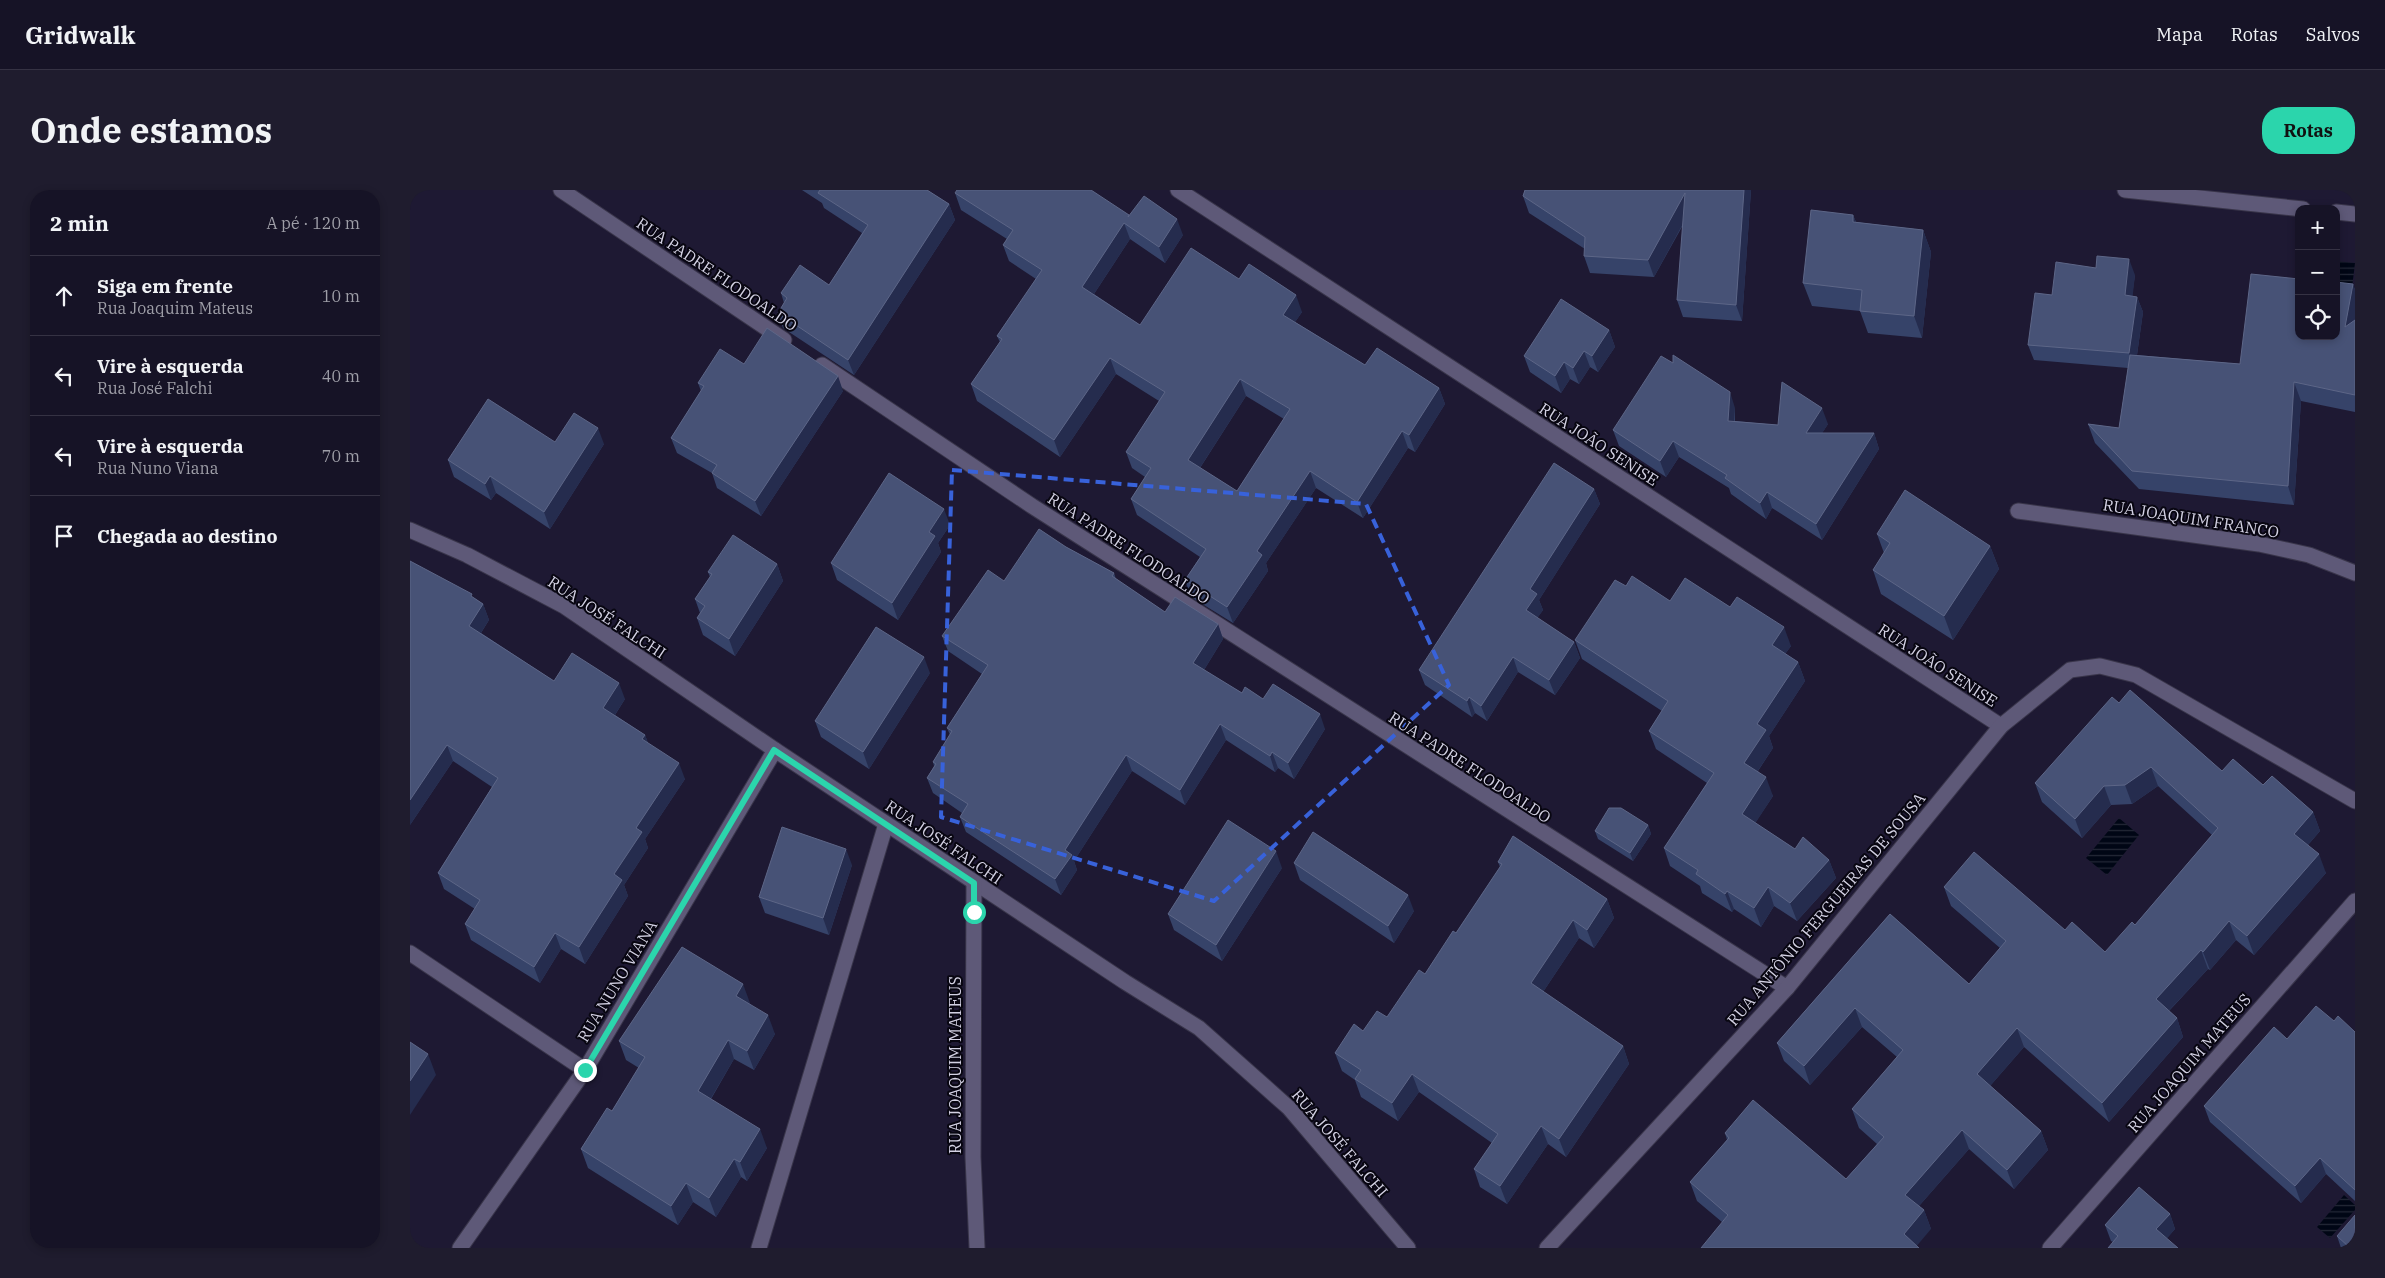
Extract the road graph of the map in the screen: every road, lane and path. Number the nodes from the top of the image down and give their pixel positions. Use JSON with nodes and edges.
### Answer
{"nodes":[{"id":1,"x":561,"y":190,"type":"edge"},
{"id":2,"x":1178,"y":190,"type":"edge"},
{"id":3,"x":2125,"y":190,"type":"edge"},
{"id":4,"x":2295,"y":208,"type":"edge"},
{"id":5,"x":2340,"y":212,"type":"edge"},
{"id":6,"x":2355,"y":214,"type":"edge"},
{"id":7,"x":792,"y":345,"type":"edge"},
{"id":8,"x":809,"y":356,"type":"edge"},
{"id":9,"x":2018,"y":511,"type":"dead end"},
{"id":10,"x":410,"y":530,"type":"edge"},
{"id":11,"x":2355,"y":573,"type":"edge"},
{"id":12,"x":2001,"y":726,"type":"junction"},
{"id":13,"x":774,"y":750,"type":"junction"},
{"id":14,"x":2355,"y":801,"type":"edge"},
{"id":15,"x":886,"y":824,"type":"junction"},
{"id":16,"x":974,"y":883,"type":"junction"},
{"id":17,"x":2355,"y":901,"type":"edge"},
{"id":18,"x":410,"y":953,"type":"edge"},
{"id":19,"x":1787,"y":988,"type":"junction"},
{"id":20,"x":585,"y":1070,"type":"junction"},
{"id":21,"x":460,"y":1248,"type":"edge"},
{"id":22,"x":759,"y":1248,"type":"edge"},
{"id":23,"x":977,"y":1248,"type":"edge"},
{"id":24,"x":1408,"y":1248,"type":"edge"},
{"id":25,"x":1547,"y":1248,"type":"edge"},
{"id":26,"x":2050,"y":1248,"type":"edge"}],
"edges":[{"from":1,"to":7,"type":"street","name":"RUA PADRE FLODOALDO"},
{"from":2,"to":12,"type":"street","name":"RUA JOÃO SENISE"},
{"from":3,"to":4,"type":"street"},
{"from":5,"to":6,"type":"street"},
{"from":8,"to":19,"type":"street","name":"RUA PADRE FLODOALDO"},
{"from":9,"to":11,"type":"street","name":"RUA JOAQUIM FRANCO"},
{"from":10,"to":13,"type":"street","name":"RUA JOSÉ FALCHI"},
{"from":12,"to":14,"type":"street","name":"RUA ANTÔNIO FERGUEIRAS DE SOUSA"},
{"from":12,"to":19,"type":"street","name":"RUA ANTÔNIO FERGUEIRAS DE SOUSA"},
{"from":13,"to":15,"type":"street","name":"RUA JOSÉ FALCHI"},
{"from":13,"to":20,"type":"street","name":"RUA NUNO VIANA"},
{"from":15,"to":16,"type":"street","name":"RUA JOSÉ FALCHI"},
{"from":15,"to":22,"type":"street"},
{"from":16,"to":23,"type":"street","name":"RUA JOAQUIM MATEUS"},
{"from":16,"to":24,"type":"street","name":"RUA JOSÉ FALCHI"},
{"from":17,"to":26,"type":"street","name":"RUA JOAQUIM MATEUS"},
{"from":18,"to":20,"type":"street"},
{"from":19,"to":25,"type":"street","name":"RUA ANTÔNIO FERGUEIRAS DE SOUSA"},
{"from":20,"to":21,"type":"street","name":"RUA NUNO VIANA"}]}
